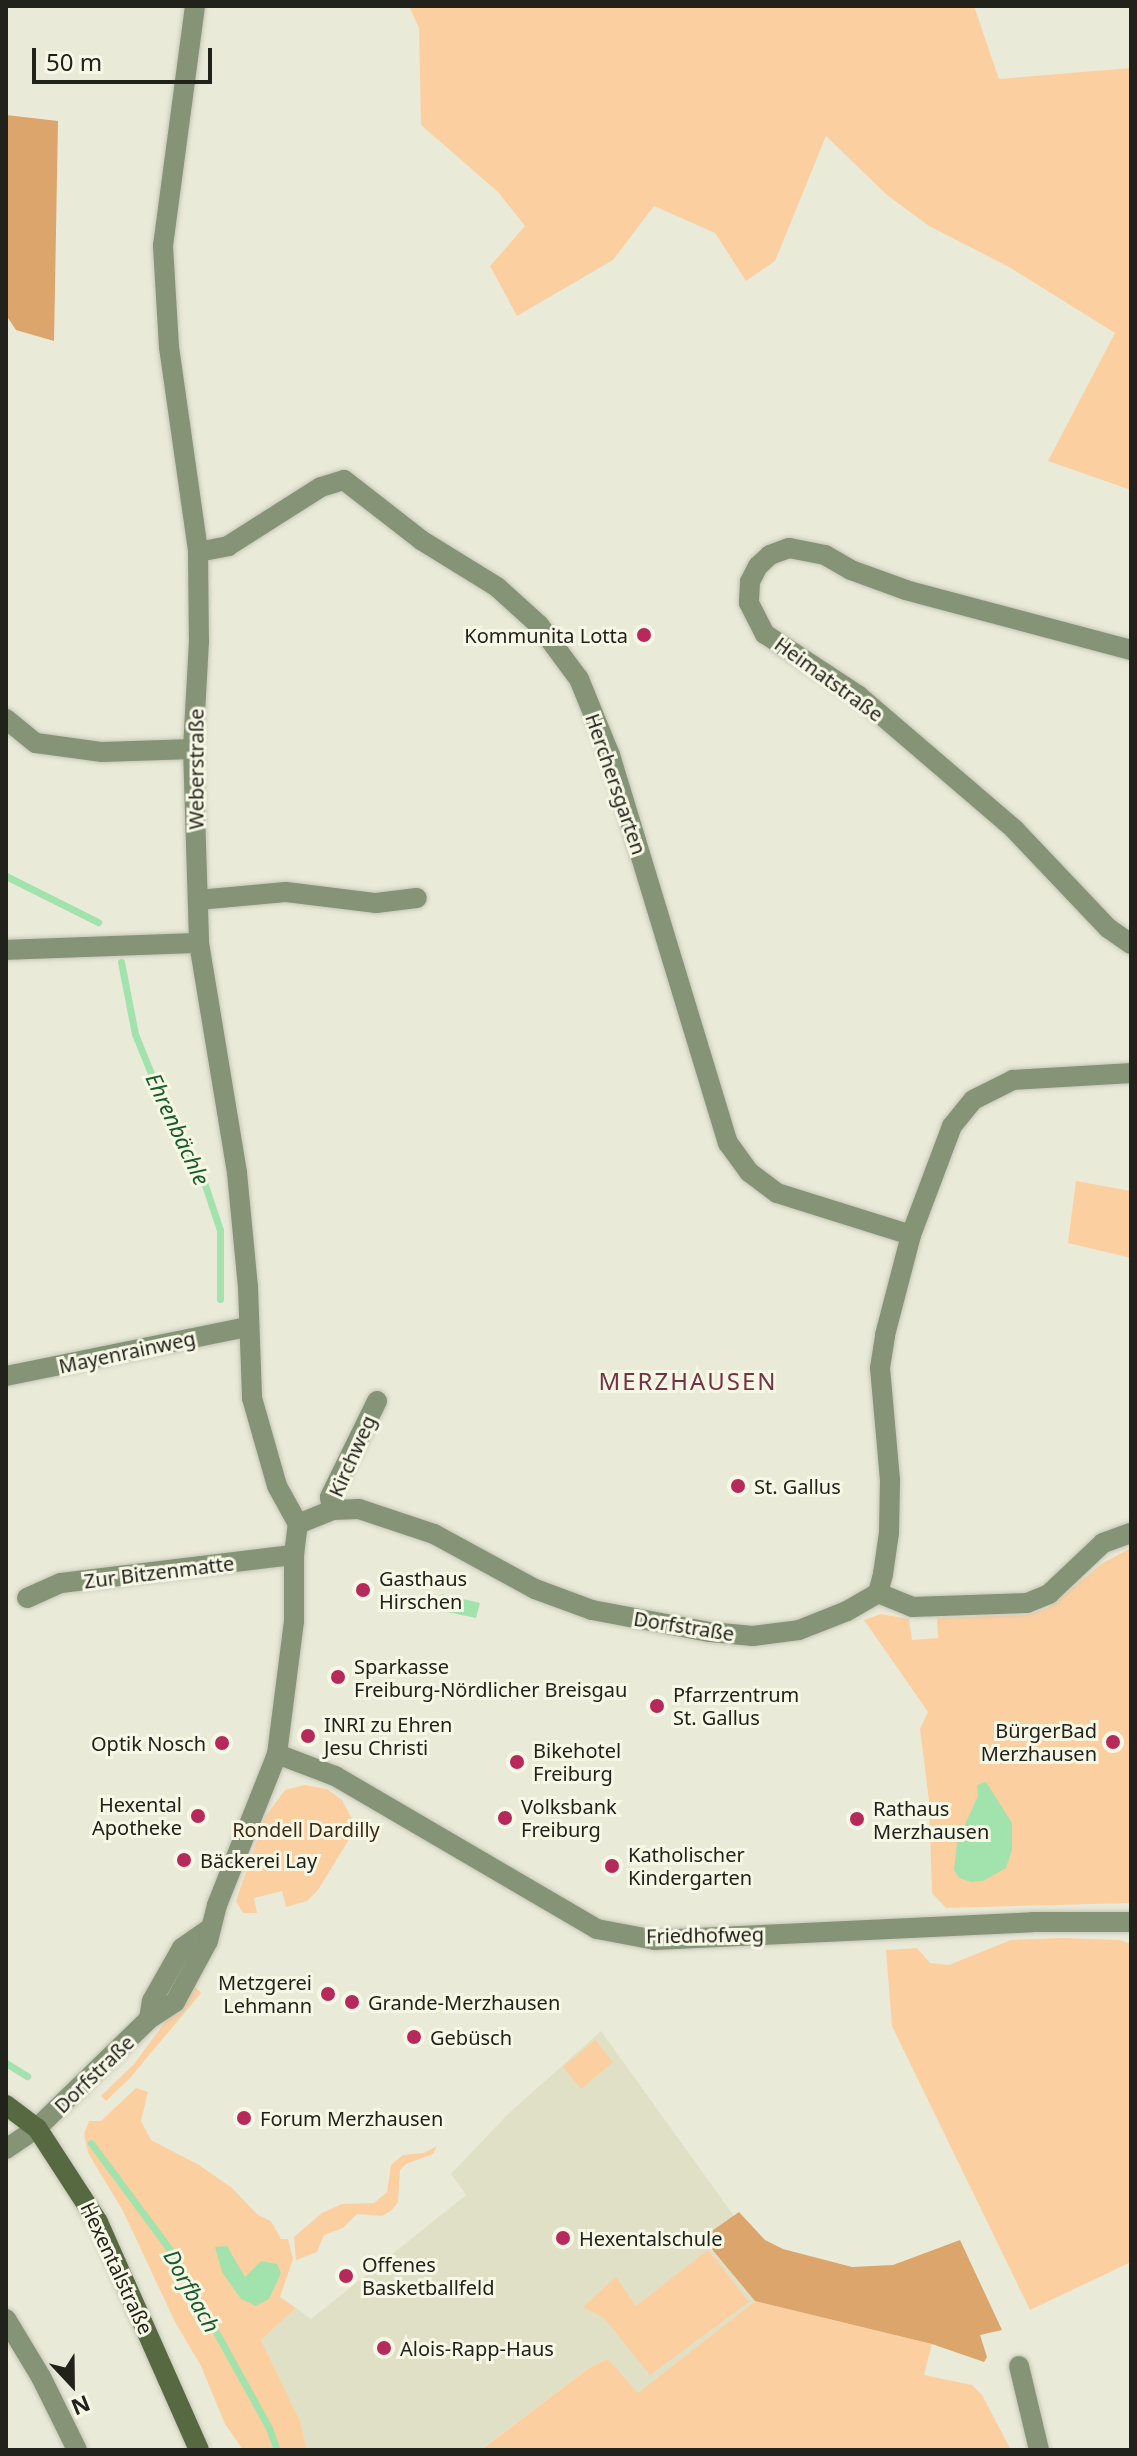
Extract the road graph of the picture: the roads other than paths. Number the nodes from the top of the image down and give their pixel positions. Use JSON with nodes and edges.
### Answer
{"nodes":[{"id":1,"x":195,"y":6,"type":"edge"},
{"id":2,"x":198,"y":552,"type":"junction"},
{"id":3,"x":1131,"y":650,"type":"edge"},
{"id":4,"x":6,"y":719,"type":"edge"},
{"id":5,"x":193,"y":749,"type":"junction"},
{"id":6,"x":417,"y":898,"type":"dead end"},
{"id":7,"x":198,"y":900,"type":"junction"},
{"id":8,"x":199,"y":943,"type":"junction"},
{"id":9,"x":1131,"y":944,"type":"edge"},
{"id":10,"x":6,"y":950,"type":"edge"},
{"id":11,"x":1131,"y":1073,"type":"edge"},
{"id":12,"x":911,"y":1235,"type":"junction"},
{"id":13,"x":247,"y":1327,"type":"junction"},
{"id":14,"x":6,"y":1376,"type":"edge"},
{"id":15,"x":377,"y":1401,"type":"dead end"},
{"id":16,"x":332,"y":1510,"type":"junction"},
{"id":17,"x":298,"y":1524,"type":"junction"},
{"id":18,"x":1131,"y":1533,"type":"edge"},
{"id":19,"x":294,"y":1555,"type":"junction"},
{"id":20,"x":878,"y":1593,"type":"junction"},
{"id":21,"x":27,"y":1598,"type":"dead end"},
{"id":22,"x":277,"y":1754,"type":"junction"},
{"id":23,"x":1131,"y":1922,"type":"edge"},
{"id":24,"x":6,"y":2105,"type":"edge"},
{"id":25,"x":37,"y":2128,"type":"junction"},
{"id":26,"x":6,"y":2149,"type":"edge"},
{"id":27,"x":6,"y":2319,"type":"edge"},
{"id":28,"x":1019,"y":2366,"type":"dead end"},
{"id":29,"x":77,"y":2450,"type":"edge"},
{"id":30,"x":199,"y":2450,"type":"edge"},
{"id":31,"x":1039,"y":2450,"type":"edge"}],
"edges":[{"from":1,"to":2,"type":"street","name":"Weberstraße"},
{"from":2,"to":5,"type":"street","name":"Weberstraße"},
{"from":2,"to":12,"type":"street","name":"Herchersgarten"},
{"from":3,"to":9,"type":"street","name":"Heimatstraße"},
{"from":4,"to":5,"type":"street"},
{"from":5,"to":7,"type":"street","name":"Weberstraße"},
{"from":6,"to":7,"type":"street"},
{"from":7,"to":8,"type":"street","name":"Weberstraße"},
{"from":8,"to":10,"type":"street"},
{"from":8,"to":13,"type":"street","name":"Weberstraße"},
{"from":11,"to":12,"type":"street"},
{"from":12,"to":20,"type":"street"},
{"from":13,"to":14,"type":"street","name":"Mayenrainweg"},
{"from":13,"to":17,"type":"street","name":"Weberstraße"},
{"from":15,"to":16,"type":"street","name":"Kirchweg"},
{"from":16,"to":17,"type":"street","name":"Dorfstraße"},
{"from":16,"to":20,"type":"street","name":"Dorfstraße"},
{"from":17,"to":19,"type":"street","name":"Dorfstraße"},
{"from":18,"to":20,"type":"street"},
{"from":19,"to":21,"type":"street","name":"Zur Bitzenmatte"},
{"from":19,"to":22,"type":"street","name":"Dorfstraße"},
{"from":22,"to":23,"type":"street","name":"Friedhofweg"},
{"from":22,"to":25,"type":"street","name":"Dorfstraße"},
{"from":24,"to":25,"type":"main road","name":"Hexentalstraße"},
{"from":25,"to":26,"type":"street","name":"Dorfstraße"},
{"from":25,"to":30,"type":"main road","name":"Hexentalstraße"},
{"from":27,"to":29,"type":"street"},
{"from":28,"to":31,"type":"street"}]}
